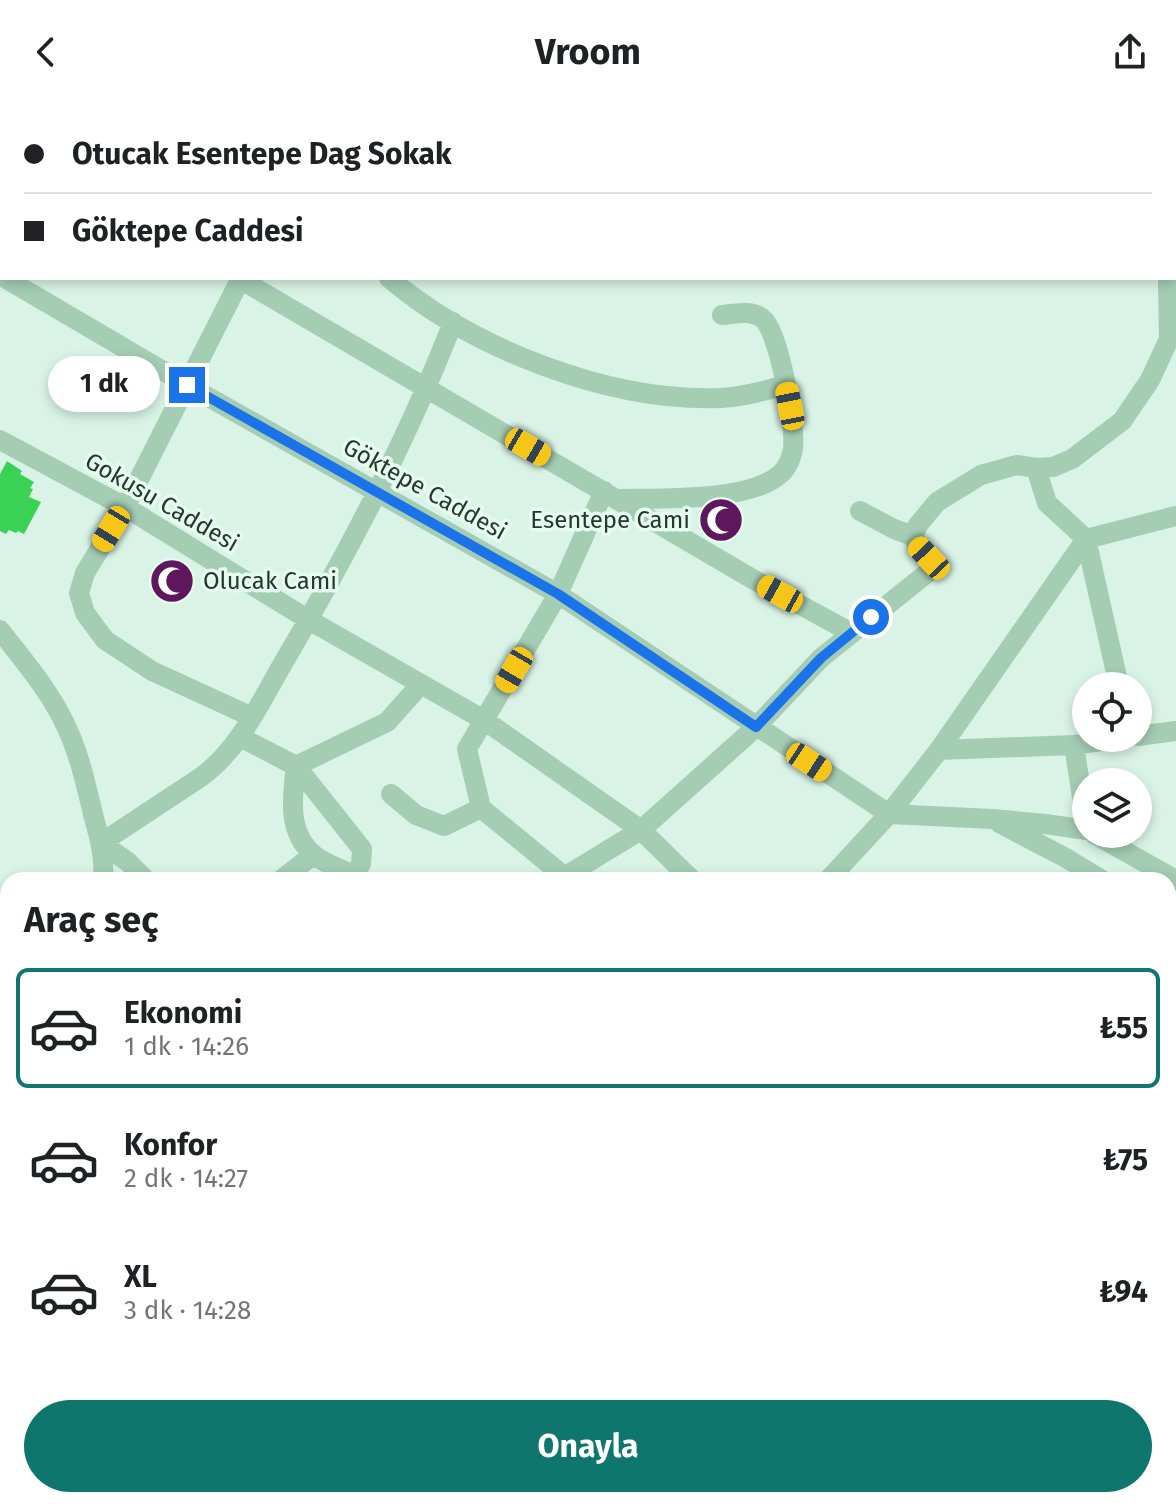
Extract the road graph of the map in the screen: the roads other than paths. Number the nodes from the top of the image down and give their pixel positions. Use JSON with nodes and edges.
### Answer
{"nodes":[{"id":1,"x":9,"y":280,"type":"edge"},
{"id":2,"x":239,"y":280,"type":"edge"},
{"id":3,"x":243,"y":280,"type":"edge"},
{"id":4,"x":392,"y":280,"type":"edge"},
{"id":5,"x":1176,"y":281,"type":"edge"},
{"id":6,"x":722,"y":315,"type":"dead end"},
{"id":7,"x":453,"y":322,"type":"junction"},
{"id":8,"x":187,"y":385,"type":"junction"},
{"id":9,"x":786,"y":385,"type":"junction"},
{"id":10,"x":427,"y":388,"type":"junction"},
{"id":11,"x":0,"y":440,"type":"edge"},
{"id":12,"x":1036,"y":468,"type":"junction"},
{"id":13,"x":376,"y":491,"type":"junction"},
{"id":14,"x":610,"y":495,"type":"junction"},
{"id":15,"x":125,"y":507,"type":"junction"},
{"id":16,"x":860,"y":511,"type":"dead end"},
{"id":17,"x":1176,"y":516,"type":"edge"},
{"id":18,"x":913,"y":536,"type":"junction"},
{"id":19,"x":1086,"y":539,"type":"junction"},
{"id":20,"x":558,"y":594,"type":"junction"},
{"id":21,"x":309,"y":620,"type":"junction"},
{"id":22,"x":0,"y":630,"type":"edge"},
{"id":23,"x":852,"y":633,"type":"junction"},
{"id":24,"x":1116,"y":672,"type":"edge"},
{"id":25,"x":421,"y":684,"type":"junction"},
{"id":26,"x":252,"y":717,"type":"junction"},
{"id":27,"x":484,"y":720,"type":"junction"},
{"id":28,"x":756,"y":727,"type":"junction"},
{"id":29,"x":1176,"y":731,"type":"edge"},
{"id":30,"x":1152,"y":734,"type":"edge"},
{"id":31,"x":240,"y":737,"type":"junction"},
{"id":32,"x":1072,"y":745,"type":"edge"},
{"id":33,"x":939,"y":750,"type":"junction"},
{"id":34,"x":296,"y":766,"type":"junction"},
{"id":35,"x":391,"y":794,"type":"dead end"},
{"id":36,"x":481,"y":808,"type":"junction"},
{"id":37,"x":889,"y":814,"type":"junction"},
{"id":38,"x":992,"y":819,"type":"junction"},
{"id":39,"x":1072,"y":826,"type":"edge"},
{"id":40,"x":641,"y":830,"type":"junction"},
{"id":41,"x":101,"y":843,"type":"junction"},
{"id":42,"x":1119,"y":848,"type":"edge"},
{"id":43,"x":313,"y":855,"type":"junction"},
{"id":44,"x":104,"y":872,"type":"edge"},
{"id":45,"x":138,"y":872,"type":"edge"},
{"id":46,"x":291,"y":872,"type":"edge"},
{"id":47,"x":346,"y":872,"type":"edge"},
{"id":48,"x":358,"y":872,"type":"edge"},
{"id":49,"x":555,"y":872,"type":"edge"},
{"id":50,"x":572,"y":872,"type":"edge"},
{"id":51,"x":684,"y":872,"type":"edge"},
{"id":52,"x":835,"y":872,"type":"edge"},
{"id":53,"x":1089,"y":872,"type":"edge"},
{"id":54,"x":1162,"y":872,"type":"edge"}],
"edges":[{"from":1,"to":8,"type":"street","name":"Göktepe Caddesi"},
{"from":2,"to":8,"type":"street"},
{"from":3,"to":10,"type":"street"},
{"from":4,"to":7,"type":"street"},
{"from":5,"to":12,"type":"street"},
{"from":6,"to":9,"type":"street"},
{"from":7,"to":9,"type":"street"},
{"from":7,"to":10,"type":"street"},
{"from":8,"to":13,"type":"street","name":"Göktepe Caddesi"},
{"from":8,"to":15,"type":"street"},
{"from":9,"to":14,"type":"street"},
{"from":10,"to":13,"type":"street"},
{"from":10,"to":14,"type":"street"},
{"from":11,"to":15,"type":"street","name":"Gokusu Caddesi"},
{"from":12,"to":18,"type":"street"},
{"from":12,"to":19,"type":"street"},
{"from":13,"to":20,"type":"street","name":"Göktepe Caddesi"},
{"from":13,"to":21,"type":"street"},
{"from":14,"to":20,"type":"street"},
{"from":14,"to":23,"type":"street"},
{"from":15,"to":21,"type":"street","name":"Gokusu Caddesi"},
{"from":15,"to":26,"type":"street"},
{"from":16,"to":18,"type":"street"},
{"from":17,"to":19,"type":"street"},
{"from":18,"to":23,"type":"street"},
{"from":19,"to":24,"type":"street"},
{"from":19,"to":33,"type":"street"},
{"from":20,"to":27,"type":"street"},
{"from":20,"to":28,"type":"street","name":"Göktepe Caddesi"},
{"from":21,"to":25,"type":"street","name":"Gokusu Caddesi"},
{"from":21,"to":26,"type":"street"},
{"from":22,"to":41,"type":"street"},
{"from":23,"to":28,"type":"street"},
{"from":25,"to":27,"type":"street","name":"Gokusu Caddesi"},
{"from":25,"to":34,"type":"street"},
{"from":26,"to":31,"type":"street"},
{"from":27,"to":36,"type":"street"},
{"from":27,"to":40,"type":"street","name":"Gokusu Caddesi"},
{"from":28,"to":37,"type":"street","name":"Göktepe Caddesi"},
{"from":28,"to":40,"type":"street"},
{"from":29,"to":30,"type":"street"},
{"from":31,"to":34,"type":"street"},
{"from":31,"to":41,"type":"street"},
{"from":32,"to":33,"type":"street"},
{"from":33,"to":37,"type":"street"},
{"from":34,"to":43,"type":"street"},
{"from":34,"to":48,"type":"street"},
{"from":35,"to":36,"type":"street"},
{"from":36,"to":49,"type":"street"},
{"from":37,"to":38,"type":"street"},
{"from":37,"to":52,"type":"street"},
{"from":38,"to":39,"type":"street"},
{"from":38,"to":53,"type":"street"},
{"from":40,"to":50,"type":"street"},
{"from":40,"to":51,"type":"street","name":"Gokusu Caddesi"},
{"from":41,"to":44,"type":"street"},
{"from":41,"to":45,"type":"street"},
{"from":42,"to":54,"type":"street"},
{"from":43,"to":46,"type":"street"},
{"from":43,"to":47,"type":"street"}]}
